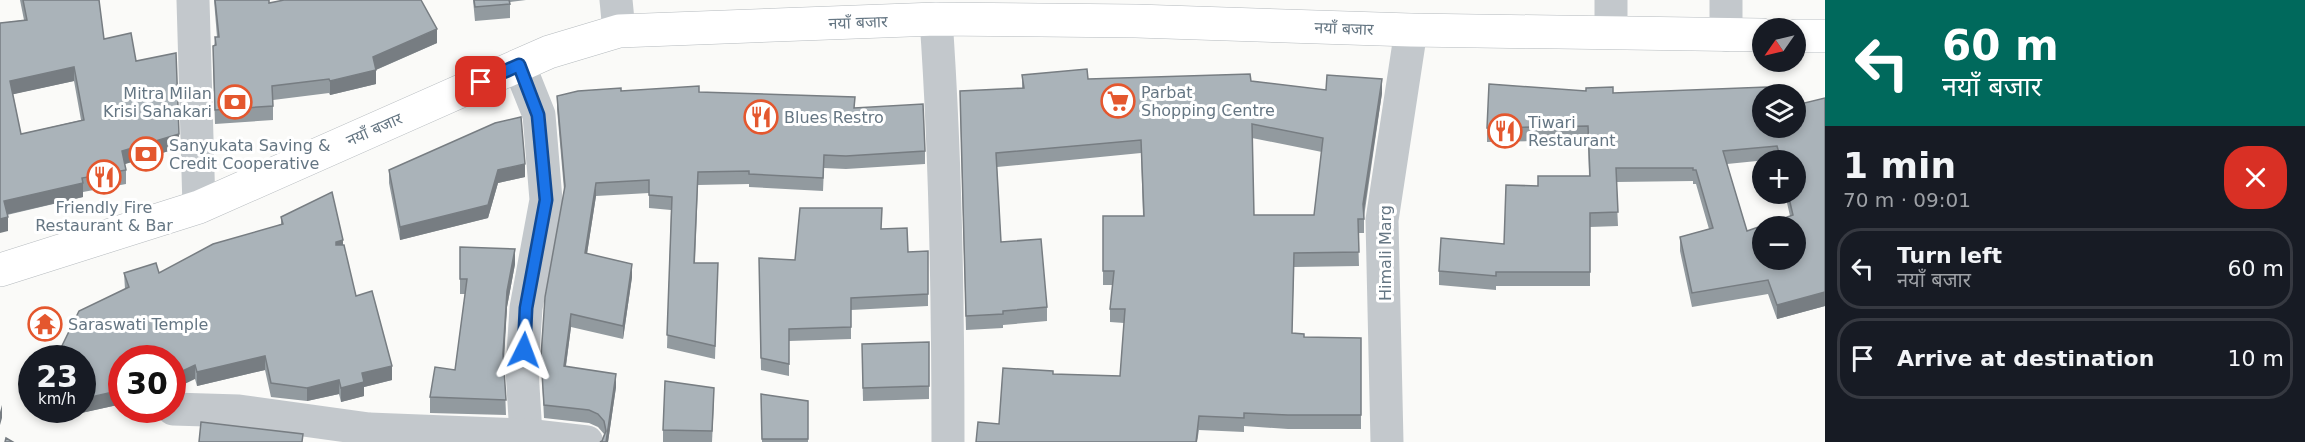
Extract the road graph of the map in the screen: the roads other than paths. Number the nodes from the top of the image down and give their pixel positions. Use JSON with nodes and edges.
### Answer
{"nodes":[{"id":1,"x":193,"y":0,"type":"edge"},
{"id":2,"x":1611,"y":0,"type":"edge"},
{"id":3,"x":1726,"y":0,"type":"edge"},
{"id":4,"x":1136,"y":11,"type":"edge"},
{"id":5,"x":618,"y":16,"type":"edge"},
{"id":6,"x":936,"y":19,"type":"junction"},
{"id":7,"x":1411,"y":30,"type":"junction"},
{"id":8,"x":1611,"y":33,"type":"junction"},
{"id":9,"x":1726,"y":35,"type":"junction"},
{"id":10,"x":1752,"y":35,"type":"edge"},
{"id":11,"x":1806,"y":36,"type":"edge"},
{"id":12,"x":1825,"y":36,"type":"edge"},
{"id":13,"x":519,"y":65,"type":"junction"},
{"id":14,"x":199,"y":207,"type":"junction"},
{"id":15,"x":0,"y":270,"type":"edge"},
{"id":16,"x":186,"y":409,"type":"edge"},
{"id":17,"x":525,"y":435,"type":"junction"},
{"id":18,"x":587,"y":442,"type":"edge"},
{"id":19,"x":948,"y":442,"type":"edge"},
{"id":20,"x":1387,"y":442,"type":"edge"}],
"edges":[{"from":1,"to":14,"type":"street"},
{"from":2,"to":8,"type":"street"},
{"from":3,"to":9,"type":"street"},
{"from":4,"to":6,"type":"main road","name":"नयाँ बजार"},
{"from":4,"to":7,"type":"main road","name":"नयाँ बजार"},
{"from":5,"to":6,"type":"main road","name":"नयाँ बजार"},
{"from":5,"to":13,"type":"main road","name":"नयाँ बजार"},
{"from":6,"to":19,"type":"street"},
{"from":7,"to":8,"type":"main road","name":"नयाँ बजार"},
{"from":7,"to":20,"type":"street","name":"Himali Marg"},
{"from":8,"to":9,"type":"main road","name":"नयाँ बजार"},
{"from":9,"to":10,"type":"main road","name":"नयाँ बजार"},
{"from":11,"to":12,"type":"main road"},
{"from":13,"to":14,"type":"main road","name":"नयाँ बजार"},
{"from":13,"to":17,"type":"street"},
{"from":14,"to":15,"type":"main road","name":"नयाँ बजार"},
{"from":16,"to":17,"type":"street"},
{"from":17,"to":18,"type":"street"}]}
